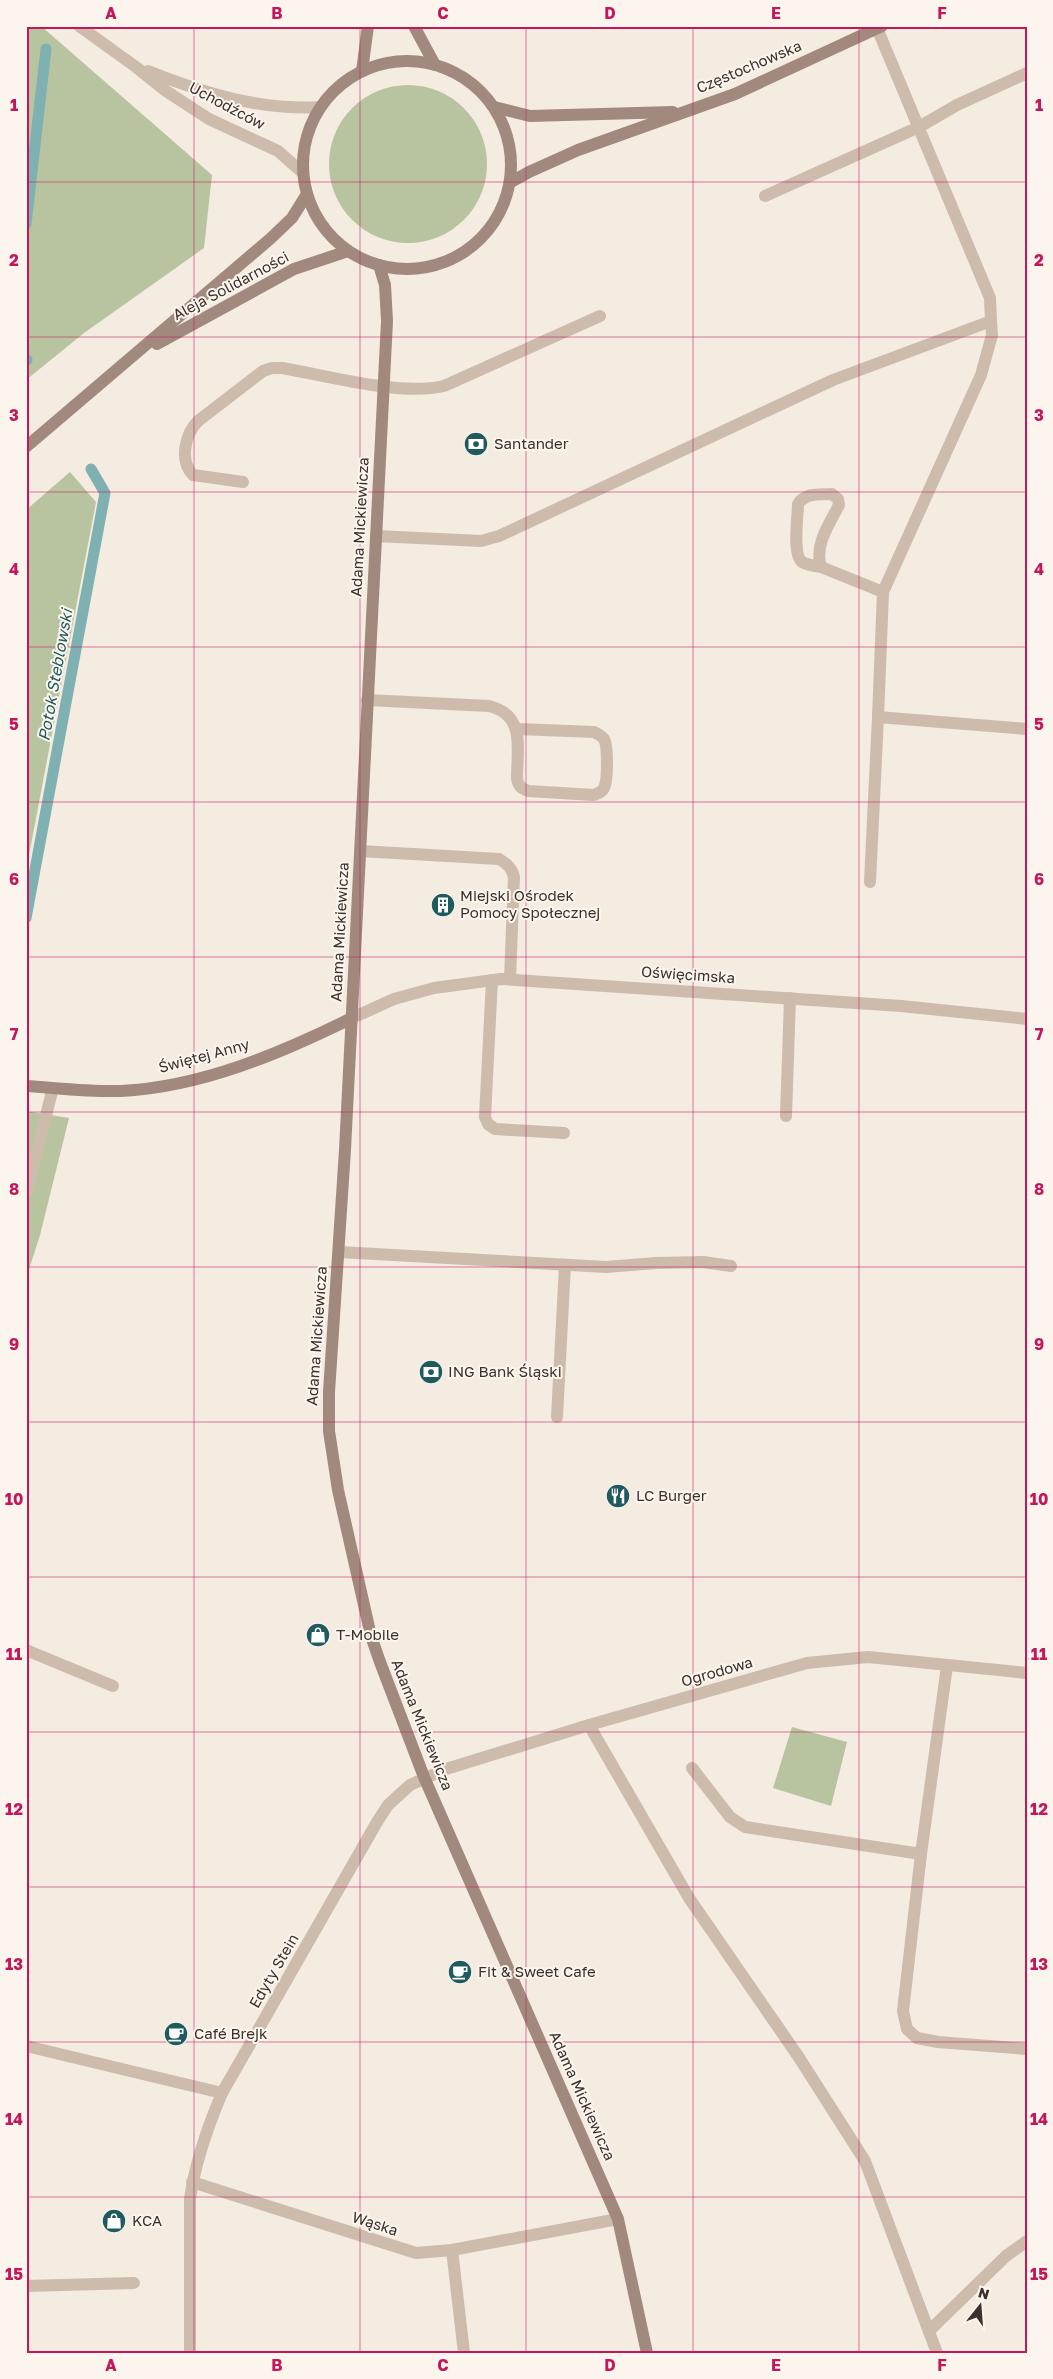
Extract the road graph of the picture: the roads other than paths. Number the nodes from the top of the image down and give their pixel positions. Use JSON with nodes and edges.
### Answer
{"nodes":[{"id":1,"x":79,"y":26,"type":"edge"},
{"id":2,"x":368,"y":26,"type":"edge"},
{"id":3,"x":414,"y":26,"type":"edge"},
{"id":4,"x":880,"y":27,"type":"edge"},
{"id":5,"x":435,"y":64,"type":"junction"},
{"id":6,"x":136,"y":66,"type":"junction"},
{"id":7,"x":362,"y":71,"type":"junction"},
{"id":8,"x":1027,"y":73,"type":"edge"},
{"id":9,"x":321,"y":107,"type":"junction"},
{"id":10,"x":494,"y":107,"type":"junction"},
{"id":11,"x":683,"y":111,"type":"junction"},
{"id":12,"x":919,"y":126,"type":"junction"},
{"id":13,"x":303,"y":173,"type":"junction"},
{"id":14,"x":511,"y":182,"type":"junction"},
{"id":15,"x":307,"y":194,"type":"junction"},
{"id":16,"x":765,"y":196,"type":"dead end"},
{"id":17,"x":348,"y":251,"type":"junction"},
{"id":18,"x":379,"y":266,"type":"junction"},
{"id":19,"x":600,"y":316,"type":"dead end"},
{"id":20,"x":992,"y":322,"type":"junction"},
{"id":21,"x":132,"y":357,"type":"junction"},
{"id":22,"x":384,"y":386,"type":"junction"},
{"id":23,"x":31,"y":443,"type":"edge"},
{"id":24,"x":243,"y":482,"type":"dead end"},
{"id":25,"x":376,"y":536,"type":"junction"},
{"id":26,"x":821,"y":567,"type":"junction"},
{"id":27,"x":883,"y":592,"type":"junction"},
{"id":28,"x":367,"y":700,"type":"junction"},
{"id":29,"x":878,"y":717,"type":"junction"},
{"id":30,"x":518,"y":729,"type":"junction"},
{"id":31,"x":1027,"y":729,"type":"edge"},
{"id":32,"x":360,"y":851,"type":"junction"},
{"id":33,"x":870,"y":882,"type":"dead end"},
{"id":34,"x":510,"y":979,"type":"junction"},
{"id":35,"x":492,"y":980,"type":"junction"},
{"id":36,"x":790,"y":998,"type":"junction"},
{"id":37,"x":352,"y":1018,"type":"junction"},
{"id":38,"x":1027,"y":1019,"type":"edge"},
{"id":39,"x":26,"y":1086,"type":"edge"},
{"id":40,"x":53,"y":1088,"type":"junction"},
{"id":41,"x":786,"y":1116,"type":"dead end"},
{"id":42,"x":564,"y":1133,"type":"dead end"},
{"id":43,"x":26,"y":1193,"type":"edge"},
{"id":44,"x":339,"y":1252,"type":"junction"},
{"id":45,"x":565,"y":1265,"type":"junction"},
{"id":46,"x":731,"y":1266,"type":"dead end"},
{"id":47,"x":557,"y":1417,"type":"dead end"},
{"id":48,"x":26,"y":1650,"type":"edge"},
{"id":49,"x":947,"y":1666,"type":"junction"},
{"id":50,"x":1027,"y":1673,"type":"edge"},
{"id":51,"x":113,"y":1686,"type":"dead end"},
{"id":52,"x":590,"y":1725,"type":"junction"},
{"id":53,"x":692,"y":1768,"type":"dead end"},
{"id":54,"x":424,"y":1778,"type":"junction"},
{"id":55,"x":921,"y":1854,"type":"junction"},
{"id":56,"x":26,"y":2046,"type":"edge"},
{"id":57,"x":1027,"y":2049,"type":"edge"},
{"id":58,"x":222,"y":2093,"type":"junction"},
{"id":59,"x":192,"y":2182,"type":"junction"},
{"id":60,"x":618,"y":2219,"type":"junction"},
{"id":61,"x":1027,"y":2241,"type":"edge"},
{"id":62,"x":452,"y":2250,"type":"junction"},
{"id":63,"x":134,"y":2283,"type":"dead end"},
{"id":64,"x":26,"y":2286,"type":"edge"},
{"id":65,"x":929,"y":2331,"type":"junction"},
{"id":66,"x":190,"y":2353,"type":"edge"},
{"id":67,"x":464,"y":2353,"type":"edge"},
{"id":68,"x":647,"y":2353,"type":"edge"},
{"id":69,"x":936,"y":2353,"type":"edge"}],
"edges":[{"from":1,"to":6,"type":"street","name":"Uchodźców"},
{"from":2,"to":7,"type":"street"},
{"from":3,"to":5,"type":"street"},
{"from":4,"to":11,"type":"street","name":"Częstochowska"},
{"from":4,"to":12,"type":"street"},
{"from":5,"to":7,"type":"street"},
{"from":5,"to":10,"type":"street"},
{"from":6,"to":9,"type":"street","name":"Uchodźców"},
{"from":6,"to":13,"type":"street","name":"Uchodźców"},
{"from":7,"to":9,"type":"street"},
{"from":8,"to":12,"type":"street"},
{"from":9,"to":13,"type":"street"},
{"from":10,"to":11,"type":"street","name":"Częstochowska"},
{"from":10,"to":14,"type":"street"},
{"from":11,"to":14,"type":"street","name":"Częstochowska"},
{"from":12,"to":16,"type":"street"},
{"from":12,"to":20,"type":"street"},
{"from":13,"to":15,"type":"street"},
{"from":14,"to":18,"type":"street"},
{"from":15,"to":17,"type":"street"},
{"from":15,"to":21,"type":"street","name":"Aleja Solidarności"},
{"from":17,"to":18,"type":"street"},
{"from":17,"to":21,"type":"street","name":"Aleja Solidarności"},
{"from":18,"to":22,"type":"street","name":"Adama Mickiewicza"},
{"from":19,"to":22,"type":"street"},
{"from":20,"to":25,"type":"street"},
{"from":20,"to":27,"type":"street"},
{"from":21,"to":23,"type":"street","name":"Aleja Solidarności"},
{"from":22,"to":24,"type":"street"},
{"from":22,"to":25,"type":"street","name":"Adama Mickiewicza"},
{"from":25,"to":28,"type":"street","name":"Adama Mickiewicza"},
{"from":26,"to":26,"type":"street"},
{"from":26,"to":27,"type":"street"},
{"from":27,"to":29,"type":"street"},
{"from":28,"to":30,"type":"street"},
{"from":28,"to":32,"type":"street","name":"Adama Mickiewicza"},
{"from":29,"to":31,"type":"street"},
{"from":29,"to":33,"type":"street"},
{"from":30,"to":30,"type":"street"},
{"from":32,"to":34,"type":"street"},
{"from":32,"to":37,"type":"street","name":"Adama Mickiewicza"},
{"from":34,"to":35,"type":"street","name":"Oświęcimska"},
{"from":34,"to":36,"type":"street","name":"Oświęcimska"},
{"from":35,"to":37,"type":"street","name":"Oświęcimska"},
{"from":35,"to":42,"type":"street"},
{"from":36,"to":38,"type":"street","name":"Oświęcimska"},
{"from":36,"to":41,"type":"street"},
{"from":37,"to":40,"type":"street","name":"Świętej Anny"},
{"from":37,"to":44,"type":"street","name":"Adama Mickiewicza"},
{"from":39,"to":40,"type":"street","name":"Świętej Anny"},
{"from":40,"to":43,"type":"street"},
{"from":44,"to":45,"type":"street"},
{"from":44,"to":54,"type":"street","name":"Adama Mickiewicza"},
{"from":45,"to":46,"type":"street"},
{"from":45,"to":47,"type":"street"},
{"from":48,"to":51,"type":"street"},
{"from":49,"to":50,"type":"street","name":"Ogrodowa"},
{"from":49,"to":52,"type":"street","name":"Ogrodowa"},
{"from":49,"to":55,"type":"street"},
{"from":52,"to":54,"type":"street","name":"Ogrodowa"},
{"from":52,"to":65,"type":"street"},
{"from":53,"to":55,"type":"street"},
{"from":54,"to":58,"type":"street","name":"Edyty Stein"},
{"from":54,"to":60,"type":"street","name":"Adama Mickiewicza"},
{"from":55,"to":57,"type":"street"},
{"from":56,"to":58,"type":"street"},
{"from":58,"to":59,"type":"street","name":"Edyty Stein"},
{"from":59,"to":62,"type":"street","name":"Wąska"},
{"from":59,"to":66,"type":"street","name":"Edyty Stein"},
{"from":60,"to":62,"type":"street","name":"Wąska"},
{"from":60,"to":68,"type":"street","name":"Adama Mickiewicza"},
{"from":61,"to":65,"type":"street"},
{"from":62,"to":67,"type":"street"},
{"from":63,"to":64,"type":"street"},
{"from":65,"to":69,"type":"street"}]}
